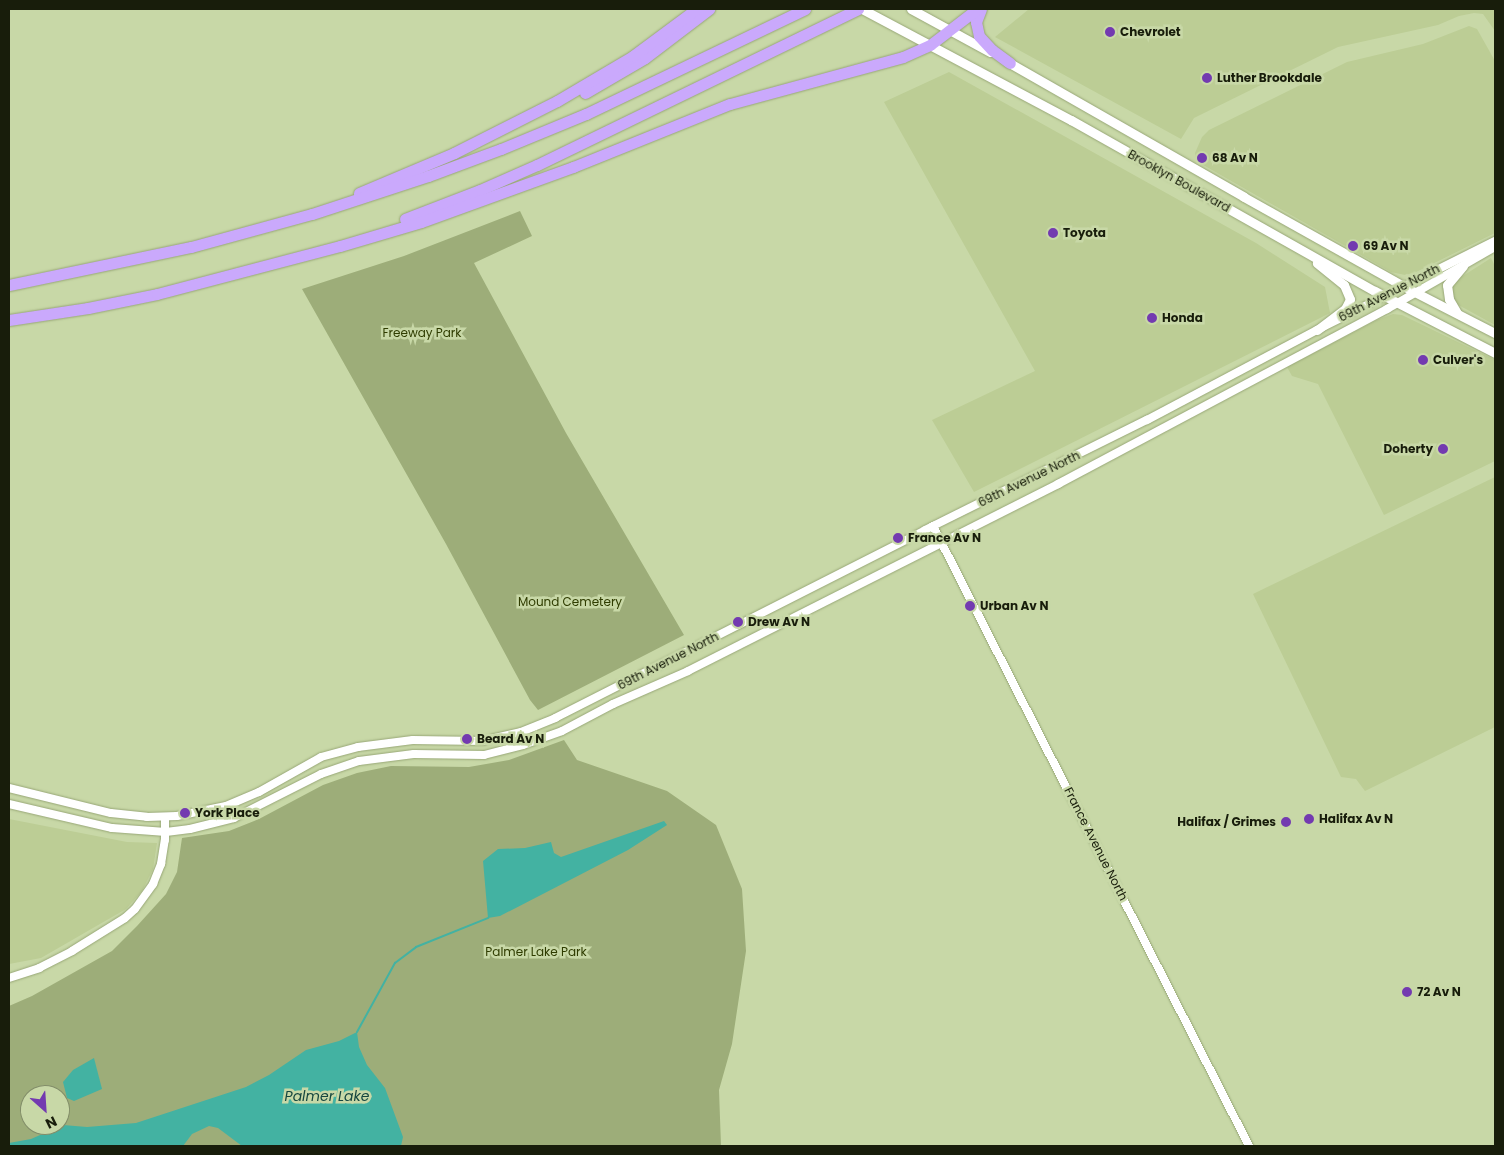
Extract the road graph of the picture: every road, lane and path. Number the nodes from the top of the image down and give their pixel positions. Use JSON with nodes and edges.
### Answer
{"nodes":[{"id":1,"x":696,"y":9,"type":"edge"},
{"id":2,"x":710,"y":9,"type":"edge"},
{"id":3,"x":805,"y":9,"type":"edge"},
{"id":4,"x":858,"y":9,"type":"edge"},
{"id":5,"x":862,"y":9,"type":"edge"},
{"id":6,"x":911,"y":9,"type":"edge"},
{"id":7,"x":977,"y":9,"type":"edge"},
{"id":8,"x":982,"y":9,"type":"edge"},
{"id":9,"x":950,"y":29,"type":"junction"},
{"id":10,"x":930,"y":45,"type":"junction"},
{"id":11,"x":1010,"y":63,"type":"junction"},
{"id":12,"x":556,"y":101,"type":"junction"},
{"id":13,"x":290,"y":220,"type":"junction"},
{"id":14,"x":1495,"y":241,"type":"edge"},
{"id":15,"x":1495,"y":247,"type":"edge"},
{"id":16,"x":1300,"y":249,"type":"junction"},
{"id":17,"x":283,"y":261,"type":"junction"},
{"id":18,"x":1463,"y":266,"type":"junction"},
{"id":19,"x":9,"y":285,"type":"edge"},
{"id":20,"x":1403,"y":286,"type":"junction"},
{"id":21,"x":1415,"y":292,"type":"junction"},
{"id":22,"x":1385,"y":296,"type":"junction"},
{"id":23,"x":1398,"y":302,"type":"junction"},
{"id":24,"x":1457,"y":314,"type":"junction"},
{"id":25,"x":9,"y":320,"type":"edge"},
{"id":26,"x":1317,"y":330,"type":"junction"},
{"id":27,"x":1495,"y":333,"type":"edge"},
{"id":28,"x":1495,"y":353,"type":"edge"},
{"id":29,"x":933,"y":526,"type":"junction"},
{"id":30,"x":942,"y":542,"type":"junction"},
{"id":31,"x":9,"y":788,"type":"edge"},
{"id":32,"x":9,"y":804,"type":"edge"},
{"id":33,"x":166,"y":817,"type":"junction"},
{"id":34,"x":166,"y":832,"type":"junction"},
{"id":35,"x":9,"y":978,"type":"edge"},
{"id":36,"x":1249,"y":1146,"type":"edge"}],
"edges":[{"from":1,"to":12,"type":"highway"},
{"from":2,"to":12,"type":"highway"},
{"from":3,"to":13,"type":"highway"},
{"from":4,"to":17,"type":"highway"},
{"from":5,"to":10,"type":"main road","name":"Brooklyn Boulevard"},
{"from":6,"to":9,"type":"main road","name":"Brooklyn Boulevard"},
{"from":7,"to":9,"type":"highway"},
{"from":8,"to":11,"type":"highway"},
{"from":9,"to":10,"type":"highway"},
{"from":9,"to":11,"type":"main road","name":"Brooklyn Boulevard"},
{"from":10,"to":16,"type":"main road","name":"Brooklyn Boulevard"},
{"from":10,"to":17,"type":"highway"},
{"from":11,"to":20,"type":"main road","name":"Brooklyn Boulevard"},
{"from":12,"to":13,"type":"highway"},
{"from":13,"to":19,"type":"highway"},
{"from":14,"to":20,"type":"street","name":"69th Avenue North"},
{"from":15,"to":18,"type":"street","name":"69th Avenue North"},
{"from":16,"to":22,"type":"main road","name":"Brooklyn Boulevard"},
{"from":16,"to":26,"type":"main road"},
{"from":17,"to":25,"type":"highway"},
{"from":18,"to":21,"type":"street","name":"69th Avenue North"},
{"from":18,"to":24,"type":"main road"},
{"from":20,"to":21,"type":"main road","name":"Brooklyn Boulevard"},
{"from":20,"to":22,"type":"street","name":"69th Avenue North"},
{"from":21,"to":23,"type":"street","name":"69th Avenue North"},
{"from":21,"to":24,"type":"main road","name":"Brooklyn Boulevard"},
{"from":22,"to":23,"type":"main road","name":"Brooklyn Boulevard"},
{"from":22,"to":26,"type":"street","name":"69th Avenue North"},
{"from":23,"to":28,"type":"main road","name":"Brooklyn Boulevard"},
{"from":23,"to":30,"type":"street","name":"69th Avenue North"},
{"from":24,"to":27,"type":"main road","name":"Brooklyn Boulevard"},
{"from":26,"to":29,"type":"street","name":"69th Avenue North"},
{"from":29,"to":30,"type":"street","name":"France Avenue North"},
{"from":29,"to":33,"type":"street","name":"69th Avenue North"},
{"from":30,"to":34,"type":"street","name":"69th Avenue North"},
{"from":30,"to":36,"type":"street","name":"France Avenue North"},
{"from":31,"to":33,"type":"street","name":"69th Avenue North"},
{"from":32,"to":34,"type":"street","name":"69th Avenue North"},
{"from":33,"to":34,"type":"street"},
{"from":34,"to":35,"type":"street"}]}
